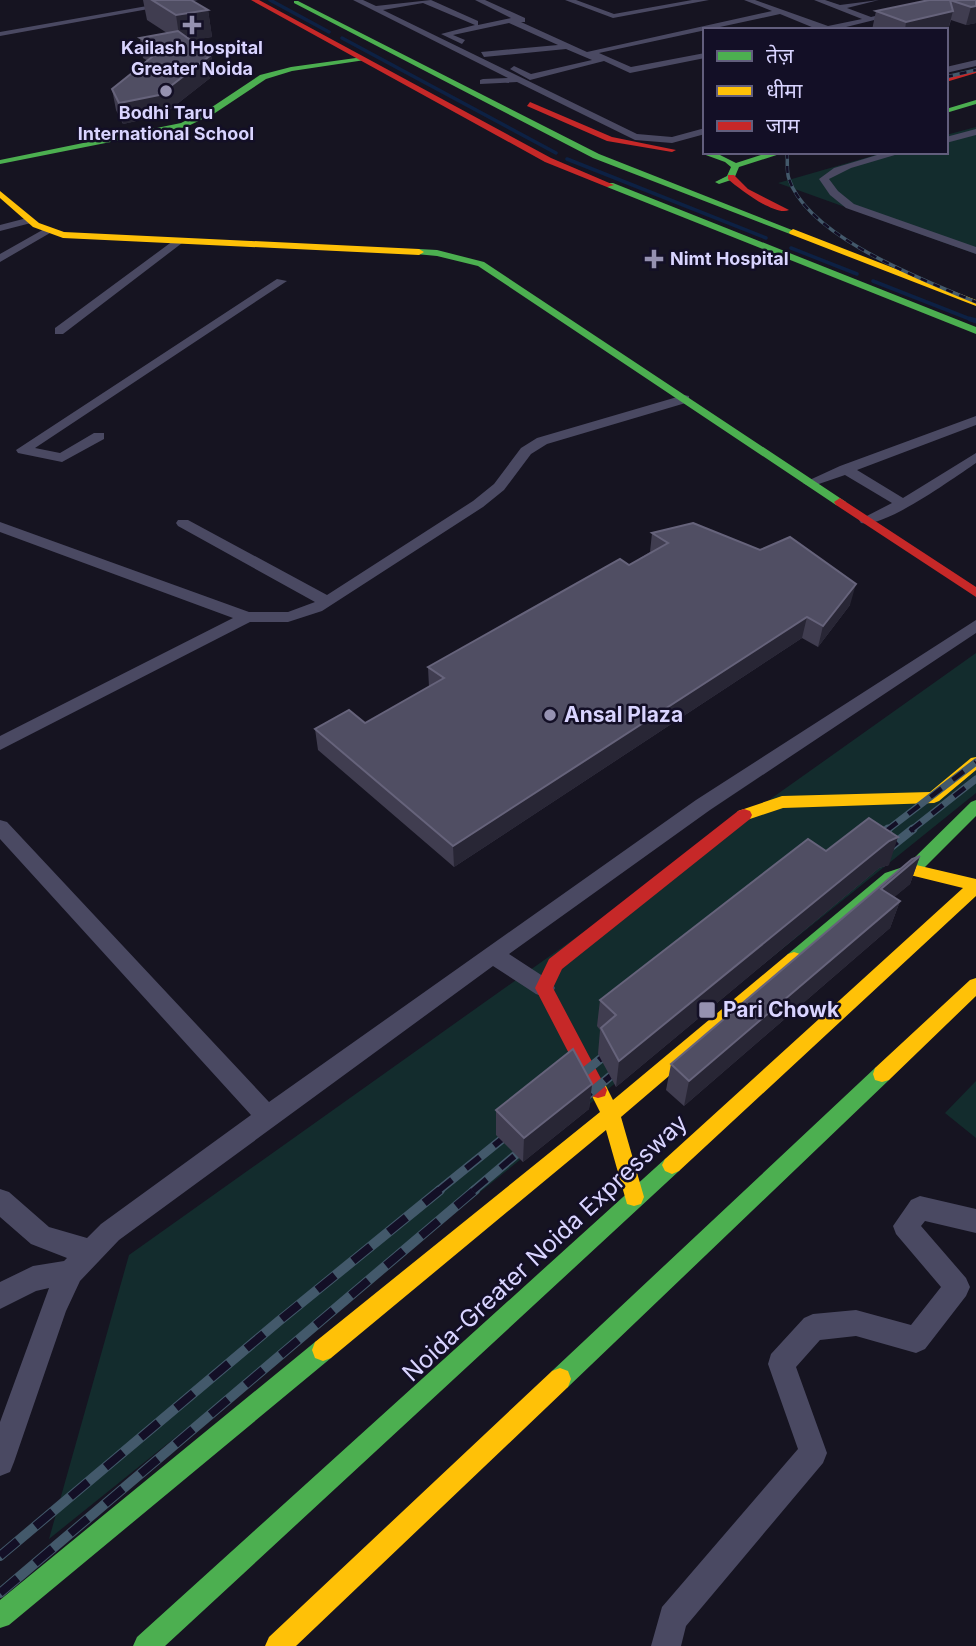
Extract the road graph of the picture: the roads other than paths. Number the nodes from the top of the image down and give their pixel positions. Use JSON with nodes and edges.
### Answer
{"nodes":[{"id":1,"x":194,"y":0,"type":"edge"},
{"id":2,"x":254,"y":0,"type":"edge"},
{"id":3,"x":292,"y":0,"type":"edge"},
{"id":4,"x":322,"y":0,"type":"edge"},
{"id":5,"x":357,"y":0,"type":"edge"},
{"id":6,"x":425,"y":0,"type":"edge"},
{"id":7,"x":468,"y":0,"type":"edge"},
{"id":8,"x":479,"y":0,"type":"edge"},
{"id":9,"x":572,"y":0,"type":"edge"},
{"id":10,"x":659,"y":0,"type":"edge"},
{"id":11,"x":705,"y":0,"type":"edge"},
{"id":12,"x":748,"y":0,"type":"edge"},
{"id":13,"x":818,"y":0,"type":"edge"},
{"id":14,"x":875,"y":0,"type":"edge"},
{"id":15,"x":951,"y":0,"type":"edge"},
{"id":16,"x":374,"y":5,"type":"edge"},
{"id":17,"x":675,"y":6,"type":"junction"},
{"id":18,"x":388,"y":7,"type":"junction"},
{"id":19,"x":840,"y":8,"type":"junction"},
{"id":20,"x":780,"y":12,"type":"junction"},
{"id":21,"x":870,"y":19,"type":"junction"},
{"id":22,"x":475,"y":23,"type":"junction"},
{"id":23,"x":703,"y":28,"type":"edge"},
{"id":24,"x":704,"y":28,"type":"edge"},
{"id":25,"x":824,"y":28,"type":"edge"},
{"id":26,"x":831,"y":28,"type":"edge"},
{"id":27,"x":0,"y":34,"type":"edge"},
{"id":28,"x":357,"y":34,"type":"junction"},
{"id":29,"x":318,"y":35,"type":"junction"},
{"id":30,"x":570,"y":45,"type":"junction"},
{"id":31,"x":591,"y":52,"type":"junction"},
{"id":32,"x":484,"y":54,"type":"junction"},
{"id":33,"x":703,"y":55,"type":"edge"},
{"id":34,"x":470,"y":57,"type":"junction"},
{"id":35,"x":363,"y":59,"type":"junction"},
{"id":36,"x":976,"y":63,"type":"edge"},
{"id":37,"x":948,"y":70,"type":"edge"},
{"id":38,"x":976,"y":71,"type":"edge"},
{"id":39,"x":948,"y":79,"type":"edge"},
{"id":40,"x":517,"y":80,"type":"junction"},
{"id":41,"x":484,"y":82,"type":"junction"},
{"id":42,"x":976,"y":84,"type":"edge"},
{"id":43,"x":948,"y":91,"type":"edge"},
{"id":44,"x":976,"y":102,"type":"edge"},
{"id":45,"x":948,"y":110,"type":"edge"},
{"id":46,"x":976,"y":114,"type":"edge"},
{"id":47,"x":948,"y":120,"type":"edge"},
{"id":48,"x":948,"y":128,"type":"edge"},
{"id":49,"x":703,"y":132,"type":"edge"},
{"id":50,"x":976,"y":132,"type":"edge"},
{"id":51,"x":964,"y":135,"type":"junction"},
{"id":52,"x":948,"y":139,"type":"edge"},
{"id":53,"x":672,"y":150,"type":"junction"},
{"id":54,"x":703,"y":151,"type":"edge"},
{"id":55,"x":712,"y":154,"type":"edge"},
{"id":56,"x":773,"y":154,"type":"edge"},
{"id":57,"x":893,"y":154,"type":"edge"},
{"id":58,"x":0,"y":162,"type":"edge"},
{"id":59,"x":733,"y":172,"type":"junction"},
{"id":60,"x":646,"y":176,"type":"junction"},
{"id":61,"x":665,"y":183,"type":"junction"},
{"id":62,"x":0,"y":194,"type":"edge"},
{"id":63,"x":798,"y":215,"type":"dead end"},
{"id":64,"x":27,"y":221,"type":"junction"},
{"id":65,"x":777,"y":225,"type":"junction"},
{"id":66,"x":0,"y":228,"type":"edge"},
{"id":67,"x":46,"y":231,"type":"junction"},
{"id":68,"x":181,"y":240,"type":"junction"},
{"id":69,"x":774,"y":251,"type":"junction"},
{"id":70,"x":976,"y":251,"type":"edge"},
{"id":71,"x":0,"y":260,"type":"edge"},
{"id":72,"x":281,"y":281,"type":"dead end"},
{"id":73,"x":976,"y":303,"type":"edge"},
{"id":74,"x":59,"y":331,"type":"dead end"},
{"id":75,"x":976,"y":331,"type":"edge"},
{"id":76,"x":684,"y":399,"type":"junction"},
{"id":77,"x":976,"y":420,"type":"edge"},
{"id":78,"x":99,"y":436,"type":"dead end"},
{"id":79,"x":976,"y":457,"type":"edge"},
{"id":80,"x":845,"y":469,"type":"junction"},
{"id":81,"x":810,"y":483,"type":"junction"},
{"id":82,"x":904,"y":504,"type":"junction"},
{"id":83,"x":866,"y":520,"type":"junction"},
{"id":84,"x":183,"y":523,"type":"dead end"},
{"id":85,"x":0,"y":527,"type":"edge"},
{"id":86,"x":976,"y":593,"type":"edge"},
{"id":87,"x":327,"y":602,"type":"junction"},
{"id":88,"x":247,"y":617,"type":"junction"},
{"id":89,"x":976,"y":625,"type":"edge"},
{"id":90,"x":0,"y":744,"type":"edge"},
{"id":91,"x":976,"y":762,"type":"edge"},
{"id":92,"x":726,"y":789,"type":"junction"},
{"id":93,"x":976,"y":806,"type":"edge"},
{"id":94,"x":753,"y":810,"type":"junction"},
{"id":95,"x":0,"y":827,"type":"edge"},
{"id":96,"x":912,"y":870,"type":"junction"},
{"id":97,"x":976,"y":886,"type":"edge"},
{"id":98,"x":492,"y":954,"type":"junction"},
{"id":99,"x":976,"y":985,"type":"edge"},
{"id":100,"x":544,"y":988,"type":"junction"},
{"id":101,"x":611,"y":1114,"type":"junction"},
{"id":102,"x":267,"y":1116,"type":"junction"},
{"id":103,"x":634,"y":1197,"type":"junction"},
{"id":104,"x":0,"y":1200,"type":"edge"},
{"id":105,"x":976,"y":1220,"type":"edge"},
{"id":106,"x":91,"y":1251,"type":"junction"},
{"id":107,"x":71,"y":1272,"type":"junction"},
{"id":108,"x":0,"y":1296,"type":"edge"},
{"id":109,"x":0,"y":1462,"type":"edge"},
{"id":110,"x":0,"y":1616,"type":"edge"},
{"id":111,"x":146,"y":1646,"type":"edge"},
{"id":112,"x":278,"y":1646,"type":"edge"},
{"id":113,"x":666,"y":1646,"type":"edge"}],
"edges":[{"from":1,"to":27,"type":"street"},
{"from":2,"to":29,"type":"main road"},
{"from":3,"to":28,"type":"main road"},
{"from":4,"to":41,"type":"main road"},
{"from":5,"to":16,"type":"street"},
{"from":6,"to":18,"type":"street"},
{"from":6,"to":22,"type":"street"},
{"from":7,"to":22,"type":"street"},
{"from":8,"to":30,"type":"street"},
{"from":9,"to":17,"type":"street"},
{"from":10,"to":17,"type":"street"},
{"from":11,"to":17,"type":"street"},
{"from":12,"to":20,"type":"street"},
{"from":13,"to":19,"type":"street"},
{"from":14,"to":19,"type":"street"},
{"from":15,"to":21,"type":"street"},
{"from":16,"to":18,"type":"street"},
{"from":16,"to":34,"type":"street"},
{"from":18,"to":22,"type":"street"},
{"from":19,"to":21,"type":"street"},
{"from":20,"to":24,"type":"street"},
{"from":20,"to":25,"type":"street"},
{"from":21,"to":26,"type":"street"},
{"from":23,"to":31,"type":"street"},
{"from":28,"to":29,"type":"main road"},
{"from":28,"to":60,"type":"main road"},
{"from":29,"to":35,"type":"main road"},
{"from":30,"to":31,"type":"street"},
{"from":30,"to":32,"type":"street"},
{"from":30,"to":32,"type":"street"},
{"from":30,"to":32,"type":"street"},
{"from":31,"to":33,"type":"street"},
{"from":32,"to":34,"type":"street"},
{"from":34,"to":40,"type":"street"},
{"from":35,"to":58,"type":"main road"},
{"from":35,"to":69,"type":"main road"},
{"from":36,"to":37,"type":"street"},
{"from":38,"to":39,"type":"main road"},
{"from":40,"to":41,"type":"street"},
{"from":40,"to":49,"type":"street"},
{"from":41,"to":53,"type":"main road"},
{"from":42,"to":43,"type":"main road"},
{"from":44,"to":45,"type":"main road"},
{"from":46,"to":47,"type":"main road"},
{"from":48,"to":51,"type":"street"},
{"from":50,"to":51,"type":"street"},
{"from":51,"to":52,"type":"street"},
{"from":53,"to":54,"type":"main road"},
{"from":53,"to":60,"type":"main road"},
{"from":55,"to":59,"type":"main road"},
{"from":56,"to":59,"type":"main road"},
{"from":57,"to":70,"type":"street"},
{"from":59,"to":61,"type":"main road"},
{"from":59,"to":63,"type":"main road"},
{"from":60,"to":61,"type":"main road"},
{"from":61,"to":65,"type":"main road"},
{"from":62,"to":64,"type":"main road"},
{"from":64,"to":66,"type":"street"},
{"from":64,"to":67,"type":"main road"},
{"from":65,"to":69,"type":"main road"},
{"from":65,"to":73,"type":"main road"},
{"from":67,"to":68,"type":"main road"},
{"from":67,"to":71,"type":"street"},
{"from":68,"to":74,"type":"street"},
{"from":68,"to":76,"type":"main road"},
{"from":69,"to":75,"type":"main road"},
{"from":72,"to":78,"type":"street"},
{"from":76,"to":81,"type":"main road"},
{"from":76,"to":87,"type":"street"},
{"from":77,"to":80,"type":"street"},
{"from":79,"to":82,"type":"street"},
{"from":80,"to":81,"type":"street"},
{"from":80,"to":82,"type":"street"},
{"from":81,"to":83,"type":"main road"},
{"from":82,"to":83,"type":"street"},
{"from":83,"to":86,"type":"main road"},
{"from":84,"to":87,"type":"street"},
{"from":85,"to":88,"type":"street"},
{"from":87,"to":88,"type":"street"},
{"from":88,"to":90,"type":"street"},
{"from":89,"to":92,"type":"street"},
{"from":91,"to":94,"type":"main road"},
{"from":92,"to":94,"type":"street"},
{"from":92,"to":98,"type":"street"},
{"from":93,"to":96,"type":"main road"},
{"from":94,"to":100,"type":"main road"},
{"from":95,"to":102,"type":"street"},
{"from":96,"to":97,"type":"main road"},
{"from":96,"to":101,"type":"main road"},
{"from":97,"to":103,"type":"main road","name":"Noida-Greater Noida Expressway"},
{"from":98,"to":100,"type":"street"},
{"from":98,"to":102,"type":"street"},
{"from":99,"to":112,"type":"main road"},
{"from":100,"to":101,"type":"main road"},
{"from":101,"to":103,"type":"main road"},
{"from":101,"to":110,"type":"main road"},
{"from":102,"to":106,"type":"street"},
{"from":103,"to":111,"type":"main road","name":"Noida-Greater Noida Expressway"},
{"from":104,"to":106,"type":"street"},
{"from":105,"to":113,"type":"street"},
{"from":106,"to":107,"type":"street"},
{"from":107,"to":108,"type":"street"},
{"from":107,"to":109,"type":"street"}]}
